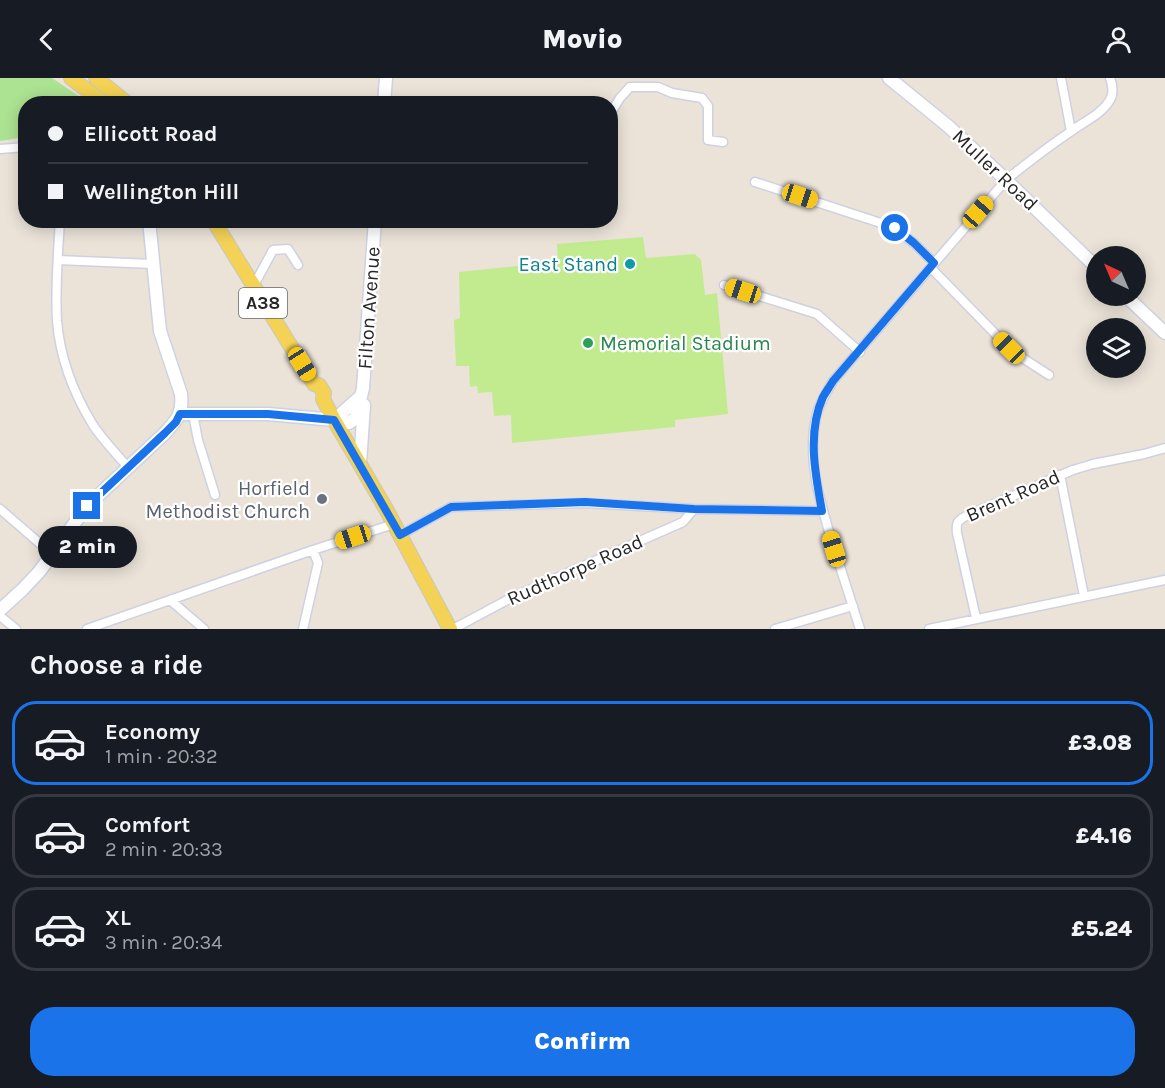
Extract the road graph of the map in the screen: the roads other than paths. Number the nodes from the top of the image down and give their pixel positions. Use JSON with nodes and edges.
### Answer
{"nodes":[{"id":1,"x":70,"y":78,"type":"edge"},
{"id":2,"x":96,"y":78,"type":"edge"},
{"id":3,"x":386,"y":78,"type":"edge"},
{"id":4,"x":889,"y":78,"type":"edge"},
{"id":5,"x":1061,"y":78,"type":"edge"},
{"id":6,"x":1110,"y":78,"type":"edge"},
{"id":7,"x":94,"y":96,"type":"edge"},
{"id":8,"x":118,"y":96,"type":"edge"},
{"id":9,"x":385,"y":96,"type":"edge"},
{"id":10,"x":618,"y":101,"type":"edge"},
{"id":11,"x":1071,"y":131,"type":"junction"},
{"id":12,"x":723,"y":141,"type":"dead end"},
{"id":13,"x":18,"y":148,"type":"edge"},
{"id":14,"x":0,"y":150,"type":"edge"},
{"id":15,"x":1006,"y":180,"type":"junction"},
{"id":16,"x":755,"y":182,"type":"dead end"},
{"id":17,"x":60,"y":228,"type":"edge"},
{"id":18,"x":150,"y":228,"type":"edge"},
{"id":19,"x":218,"y":228,"type":"edge"},
{"id":20,"x":374,"y":228,"type":"edge"},
{"id":21,"x":1086,"y":257,"type":"edge"},
{"id":22,"x":58,"y":260,"type":"junction"},
{"id":23,"x":153,"y":264,"type":"junction"},
{"id":24,"x":298,"y":265,"type":"dead end"},
{"id":25,"x":933,"y":266,"type":"junction"},
{"id":26,"x":724,"y":285,"type":"dead end"},
{"id":27,"x":254,"y":287,"type":"junction"},
{"id":28,"x":1137,"y":306,"type":"edge"},
{"id":29,"x":1165,"y":333,"type":"edge"},
{"id":30,"x":860,"y":352,"type":"junction"},
{"id":31,"x":1049,"y":375,"type":"dead end"},
{"id":32,"x":362,"y":395,"type":"junction"},
{"id":33,"x":187,"y":414,"type":"junction"},
{"id":34,"x":334,"y":420,"type":"junction"},
{"id":35,"x":1165,"y":448,"type":"edge"},
{"id":36,"x":360,"y":464,"type":"junction"},
{"id":37,"x":128,"y":467,"type":"junction"},
{"id":38,"x":1060,"y":475,"type":"junction"},
{"id":39,"x":215,"y":495,"type":"dead end"},
{"id":40,"x":0,"y":509,"type":"edge"},
{"id":41,"x":694,"y":509,"type":"junction"},
{"id":42,"x":822,"y":511,"type":"junction"},
{"id":43,"x":397,"y":530,"type":"junction"},
{"id":44,"x":313,"y":550,"type":"junction"},
{"id":45,"x":52,"y":554,"type":"junction"},
{"id":46,"x":1165,"y":580,"type":"edge"},
{"id":47,"x":1084,"y":596,"type":"junction"},
{"id":48,"x":170,"y":600,"type":"junction"},
{"id":49,"x":853,"y":606,"type":"junction"},
{"id":50,"x":0,"y":610,"type":"edge"},
{"id":51,"x":0,"y":616,"type":"edge"},
{"id":52,"x":976,"y":618,"type":"junction"},
{"id":53,"x":16,"y":629,"type":"edge"},
{"id":54,"x":87,"y":629,"type":"edge"},
{"id":55,"x":204,"y":629,"type":"edge"},
{"id":56,"x":303,"y":629,"type":"edge"},
{"id":57,"x":452,"y":629,"type":"edge"},
{"id":58,"x":775,"y":629,"type":"edge"},
{"id":59,"x":860,"y":629,"type":"edge"},
{"id":60,"x":929,"y":629,"type":"edge"}],
"edges":[{"from":1,"to":7,"type":"main road"},
{"from":2,"to":8,"type":"main road"},
{"from":3,"to":9,"type":"street"},
{"from":4,"to":15,"type":"street","name":"Muller Road"},
{"from":5,"to":11,"type":"street"},
{"from":6,"to":11,"type":"street"},
{"from":10,"to":12,"type":"street"},
{"from":11,"to":15,"type":"street"},
{"from":13,"to":14,"type":"street"},
{"from":15,"to":21,"type":"street","name":"Muller Road"},
{"from":15,"to":25,"type":"street"},
{"from":16,"to":25,"type":"street"},
{"from":17,"to":22,"type":"street"},
{"from":18,"to":23,"type":"street"},
{"from":19,"to":27,"type":"main road","number":"A38"},
{"from":20,"to":32,"type":"street","name":"Filton Avenue"},
{"from":22,"to":23,"type":"street"},
{"from":22,"to":37,"type":"street"},
{"from":23,"to":33,"type":"street"},
{"from":24,"to":27,"type":"street"},
{"from":25,"to":30,"type":"street"},
{"from":25,"to":31,"type":"street"},
{"from":26,"to":30,"type":"street"},
{"from":27,"to":34,"type":"main road","number":"A38"},
{"from":28,"to":29,"type":"street"},
{"from":30,"to":42,"type":"street"},
{"from":32,"to":34,"type":"street","name":"Filton Avenue"},
{"from":32,"to":36,"type":"street","name":"Filton Avenue"},
{"from":33,"to":34,"type":"street"},
{"from":33,"to":37,"type":"street"},
{"from":33,"to":39,"type":"street"},
{"from":34,"to":36,"type":"main road","number":"A38"},
{"from":35,"to":38,"type":"street","name":"Brent Road"},
{"from":36,"to":43,"type":"main road","number":"A38"},
{"from":37,"to":45,"type":"street"},
{"from":38,"to":47,"type":"street"},
{"from":38,"to":52,"type":"street","name":"Brent Road"},
{"from":40,"to":45,"type":"street"},
{"from":41,"to":42,"type":"street"},
{"from":41,"to":43,"type":"street"},
{"from":41,"to":57,"type":"street","name":"Rudthorpe Road"},
{"from":42,"to":49,"type":"street"},
{"from":43,"to":44,"type":"street"},
{"from":43,"to":57,"type":"main road","number":"A38"},
{"from":44,"to":48,"type":"street"},
{"from":44,"to":56,"type":"street"},
{"from":45,"to":50,"type":"street"},
{"from":46,"to":47,"type":"street"},
{"from":47,"to":52,"type":"street"},
{"from":48,"to":54,"type":"street"},
{"from":48,"to":55,"type":"street"},
{"from":49,"to":58,"type":"street"},
{"from":49,"to":59,"type":"street"},
{"from":51,"to":53,"type":"street"},
{"from":52,"to":60,"type":"street"}]}
